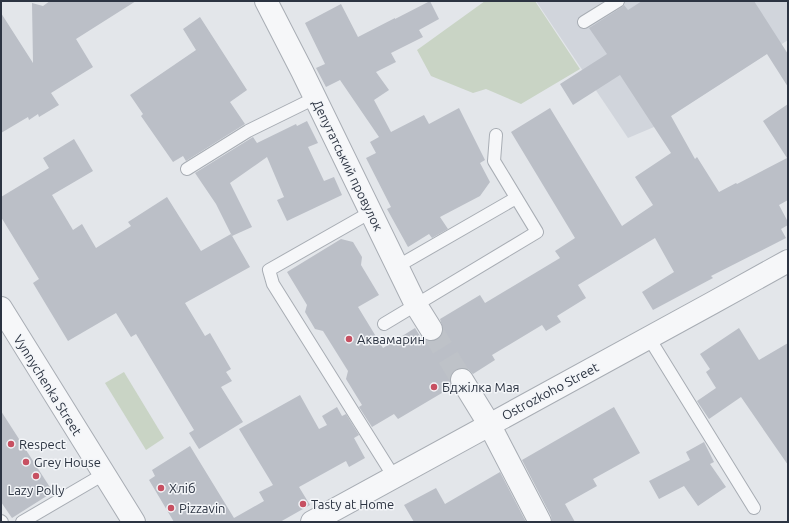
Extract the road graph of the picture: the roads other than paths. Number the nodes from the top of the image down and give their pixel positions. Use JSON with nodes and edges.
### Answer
{"nodes":[{"id":1,"x":266,"y":1,"type":"edge"},
{"id":2,"x":618,"y":1,"type":"edge"},
{"id":3,"x":584,"y":22,"type":"dead end"},
{"id":4,"x":315,"y":98,"type":"junction"},
{"id":5,"x":496,"y":135,"type":"dead end"},
{"id":6,"x":187,"y":169,"type":"dead end"},
{"id":7,"x":516,"y":198,"type":"junction"},
{"id":8,"x":371,"y":212,"type":"junction"},
{"id":9,"x":788,"y":261,"type":"edge"},
{"id":10,"x":398,"y":266,"type":"junction"},
{"id":11,"x":416,"y":305,"type":"junction"},
{"id":12,"x":1,"y":308,"type":"edge"},
{"id":13,"x":384,"y":324,"type":"dead end"},
{"id":14,"x":431,"y":329,"type":"tunnel mouth"},
{"id":15,"x":649,"y":338,"type":"junction"},
{"id":16,"x":462,"y":380,"type":"tunnel mouth"},
{"id":17,"x":489,"y":424,"type":"junction"},
{"id":18,"x":104,"y":474,"type":"junction"},
{"id":19,"x":394,"y":477,"type":"junction"},
{"id":20,"x":754,"y":508,"type":"dead end"},
{"id":21,"x":22,"y":522,"type":"edge"},
{"id":22,"x":134,"y":522,"type":"edge"},
{"id":23,"x":312,"y":522,"type":"edge"},
{"id":24,"x":540,"y":522,"type":"edge"}],
"edges":[{"from":1,"to":4,"type":"street","name":"Депутатський провулок"},
{"from":2,"to":3,"type":"lane"},
{"from":4,"to":6,"type":"lane"},
{"from":4,"to":8,"type":"street","name":"Депутатський провулок"},
{"from":5,"to":7,"type":"lane"},
{"from":7,"to":10,"type":"lane"},
{"from":7,"to":11,"type":"lane"},
{"from":8,"to":10,"type":"street","name":"Депутатський провулок"},
{"from":8,"to":19,"type":"lane"},
{"from":9,"to":15,"type":"street","name":"Ostrozkoho Street"},
{"from":10,"to":11,"type":"street","name":"Депутатський провулок"},
{"from":11,"to":13,"type":"lane"},
{"from":11,"to":14,"type":"street","name":"Депутатський провулок"},
{"from":12,"to":18,"type":"street","name":"Vynnychenka Street"},
{"from":15,"to":17,"type":"street","name":"Ostrozkoho Street"},
{"from":15,"to":20,"type":"lane"},
{"from":16,"to":17,"type":"street"},
{"from":17,"to":19,"type":"street","name":"Ostrozkoho Street"},
{"from":17,"to":24,"type":"street"},
{"from":18,"to":21,"type":"lane"},
{"from":18,"to":22,"type":"street","name":"Vynnychenka Street"},
{"from":19,"to":23,"type":"street","name":"Ostrozkoho Street"}]}
